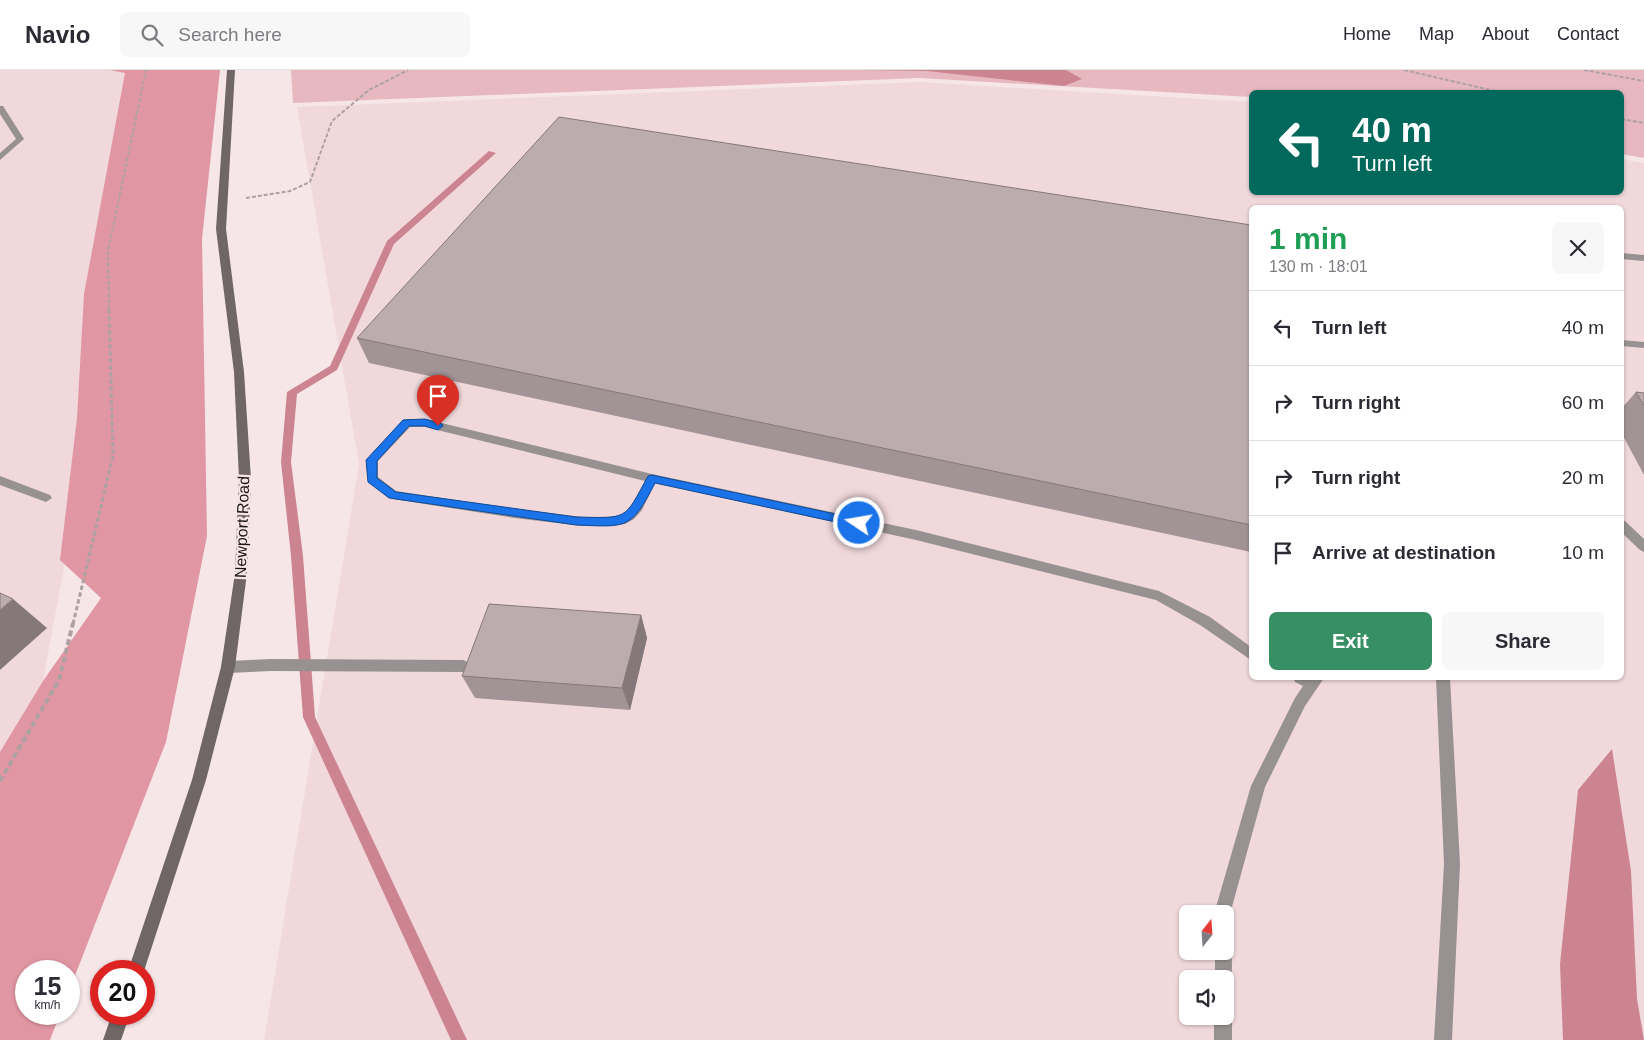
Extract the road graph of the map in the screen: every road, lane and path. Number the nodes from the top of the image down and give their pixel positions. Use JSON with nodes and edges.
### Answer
{"nodes":[{"id":1,"x":146,"y":70,"type":"edge"},
{"id":2,"x":231,"y":70,"type":"edge"},
{"id":3,"x":408,"y":70,"type":"edge"},
{"id":4,"x":1404,"y":70,"type":"edge"},
{"id":5,"x":1584,"y":70,"type":"edge"},
{"id":6,"x":1644,"y":81,"type":"edge"},
{"id":7,"x":1490,"y":90,"type":"edge"},
{"id":8,"x":0,"y":108,"type":"edge"},
{"id":9,"x":1624,"y":120,"type":"edge"},
{"id":10,"x":1644,"y":123,"type":"edge"},
{"id":11,"x":0,"y":157,"type":"edge"},
{"id":12,"x":223,"y":201,"type":"junction"},
{"id":13,"x":1624,"y":256,"type":"edge"},
{"id":14,"x":1644,"y":258,"type":"edge"},
{"id":15,"x":1624,"y":344,"type":"edge"},
{"id":16,"x":1644,"y":345,"type":"edge"},
{"id":17,"x":652,"y":478,"type":"junction"},
{"id":18,"x":0,"y":480,"type":"edge"},
{"id":19,"x":46,"y":498,"type":"dead end"},
{"id":20,"x":1624,"y":527,"type":"edge"},
{"id":21,"x":1644,"y":547,"type":"edge"},
{"id":22,"x":1249,"y":653,"type":"edge"},
{"id":23,"x":463,"y":666,"type":"dead end"},
{"id":24,"x":228,"y":667,"type":"junction"},
{"id":25,"x":1310,"y":680,"type":"edge"},
{"id":26,"x":1443,"y":680,"type":"edge"},
{"id":27,"x":0,"y":781,"type":"edge"},
{"id":28,"x":1225,"y":905,"type":"edge"},
{"id":29,"x":140,"y":960,"type":"edge"},
{"id":30,"x":117,"y":1025,"type":"edge"},
{"id":31,"x":1223,"y":1025,"type":"edge"},
{"id":32,"x":112,"y":1040,"type":"edge"},
{"id":33,"x":1223,"y":1040,"type":"edge"},
{"id":34,"x":1443,"y":1040,"type":"edge"}],
"edges":[{"from":1,"to":27,"type":"path"},
{"from":2,"to":12,"type":"street","name":"Newport Road"},
{"from":3,"to":12,"type":"path"},
{"from":4,"to":7,"type":"path"},
{"from":5,"to":6,"type":"path"},
{"from":8,"to":11,"type":"lane"},
{"from":9,"to":10,"type":"path"},
{"from":12,"to":24,"type":"street","name":"Newport Road"},
{"from":13,"to":14,"type":"lane"},
{"from":15,"to":16,"type":"lane"},
{"from":17,"to":17,"type":"lane"},
{"from":17,"to":22,"type":"lane"},
{"from":18,"to":19,"type":"lane"},
{"from":20,"to":21,"type":"lane"},
{"from":23,"to":24,"type":"lane"},
{"from":24,"to":29,"type":"street","name":"Newport Road"},
{"from":25,"to":28,"type":"lane"},
{"from":26,"to":34,"type":"lane"},
{"from":30,"to":32,"type":"street"},
{"from":31,"to":33,"type":"lane"}]}
